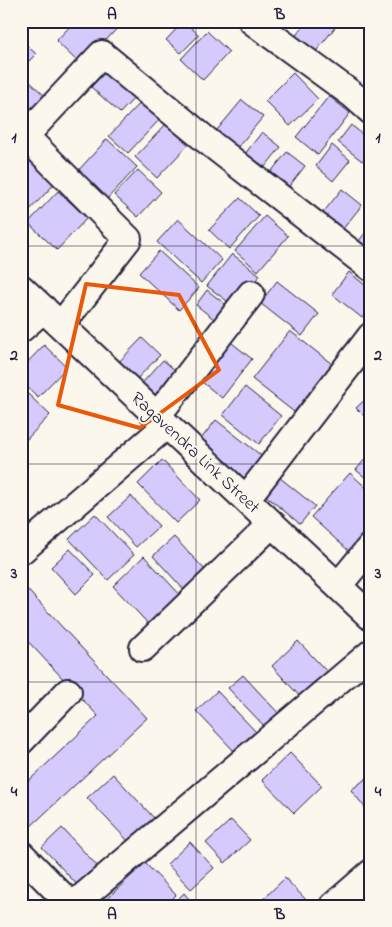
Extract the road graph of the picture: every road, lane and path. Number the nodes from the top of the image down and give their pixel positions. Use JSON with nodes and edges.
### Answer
{"nodes":[{"id":1,"x":252,"y":21,"type":"edge"},
{"id":2,"x":371,"y":111,"type":"edge"},
{"id":3,"x":371,"y":268,"type":"edge"},
{"id":4,"x":21,"y":288,"type":"edge"},
{"id":5,"x":252,"y":294,"type":"dead end"},
{"id":6,"x":53,"y":317,"type":"junction"},
{"id":7,"x":21,"y":329,"type":"edge"},
{"id":8,"x":371,"y":336,"type":"edge"},
{"id":9,"x":162,"y":421,"type":"junction"},
{"id":10,"x":246,"y":499,"type":"junction"},
{"id":11,"x":272,"y":524,"type":"junction"},
{"id":12,"x":371,"y":546,"type":"edge"},
{"id":13,"x":21,"y":551,"type":"edge"},
{"id":14,"x":338,"y":586,"type":"junction"},
{"id":15,"x":371,"y":617,"type":"edge"},
{"id":16,"x":143,"y":648,"type":"dead end"},
{"id":17,"x":371,"y":653,"type":"edge"},
{"id":18,"x":68,"y":692,"type":"dead end"},
{"id":19,"x":21,"y":740,"type":"edge"},
{"id":20,"x":21,"y":854,"type":"edge"},
{"id":21,"x":371,"y":873,"type":"edge"},
{"id":22,"x":72,"y":906,"type":"edge"},
{"id":23,"x":333,"y":906,"type":"edge"}],
"edges":[{"from":1,"to":2,"type":"street"},
{"from":3,"to":6,"type":"street"},
{"from":4,"to":6,"type":"street","name":"Ragavendra Link Street"},
{"from":5,"to":9,"type":"street"},
{"from":6,"to":7,"type":"street"},
{"from":6,"to":9,"type":"street","name":"Ragavendra Link Street"},
{"from":8,"to":10,"type":"street"},
{"from":9,"to":10,"type":"street","name":"Ragavendra Link Street"},
{"from":9,"to":13,"type":"street"},
{"from":10,"to":11,"type":"street","name":"Ragavendra Link Street"},
{"from":11,"to":14,"type":"street","name":"Ragavendra Link Street"},
{"from":11,"to":16,"type":"street"},
{"from":12,"to":14,"type":"street"},
{"from":14,"to":15,"type":"street","name":"Ragavendra Link Street"},
{"from":17,"to":22,"type":"street"},
{"from":18,"to":19,"type":"street"},
{"from":20,"to":22,"type":"street"},
{"from":21,"to":23,"type":"street"}]}
